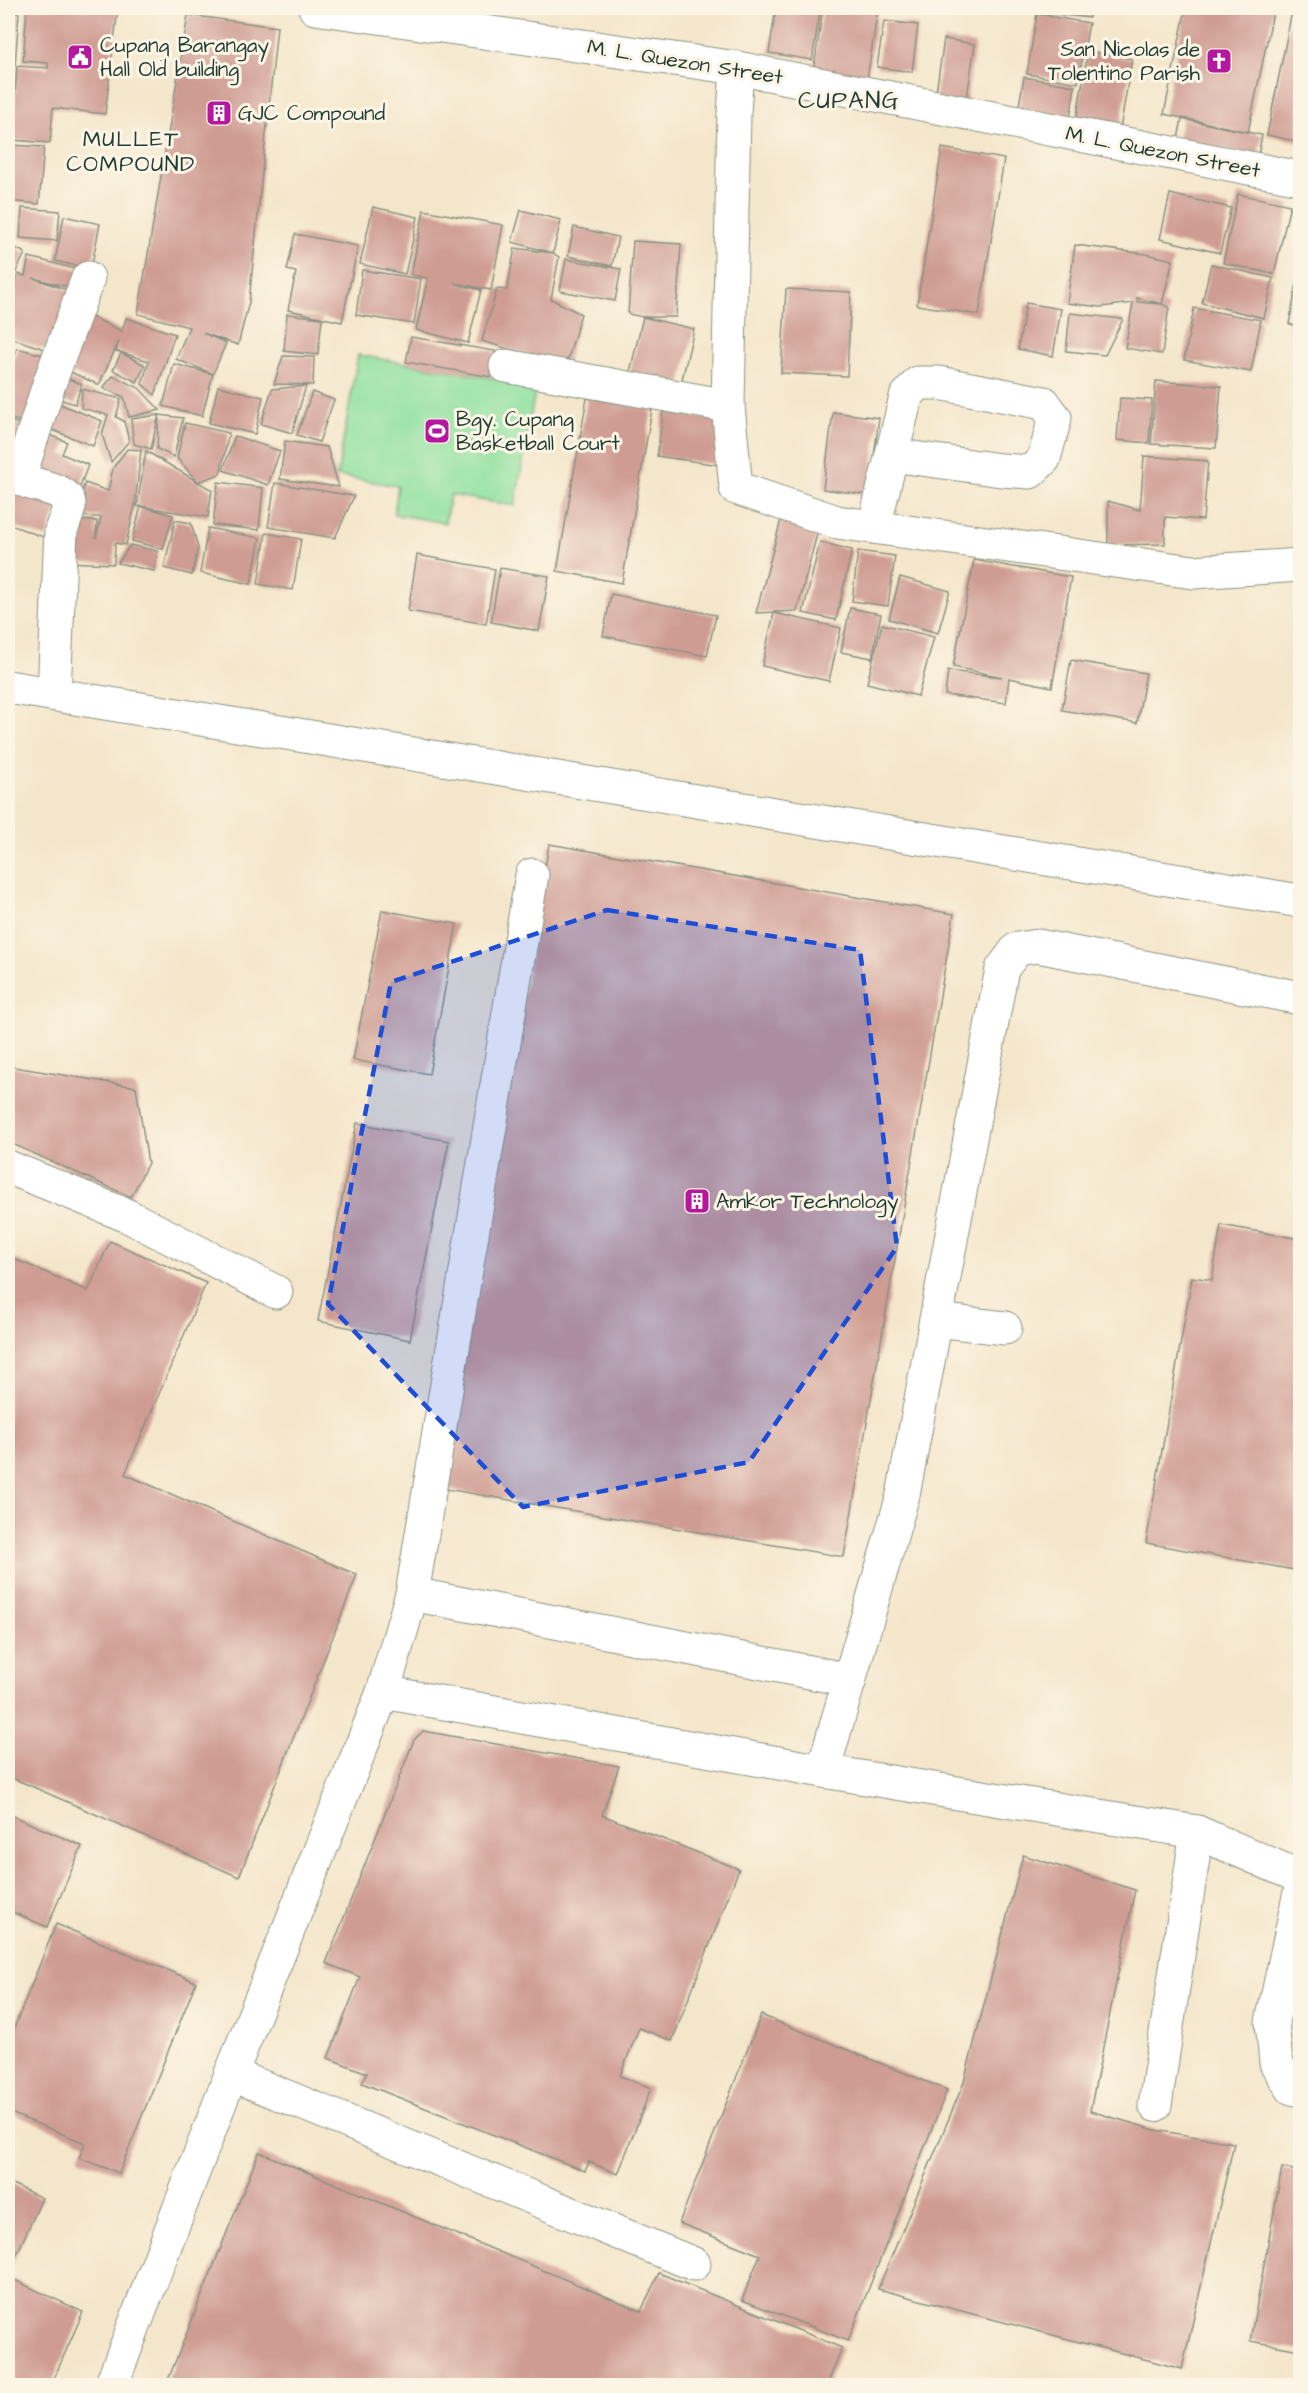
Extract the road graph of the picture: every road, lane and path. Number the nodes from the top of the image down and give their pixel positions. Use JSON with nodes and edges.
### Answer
{"nodes":[{"id":1,"x":315,"y":8,"type":"edge"},
{"id":2,"x":737,"y":68,"type":"junction"},
{"id":3,"x":1300,"y":178,"type":"edge"},
{"id":4,"x":88,"y":278,"type":"dead end"},
{"id":5,"x":506,"y":366,"type":"dead end"},
{"id":6,"x":728,"y":406,"type":"junction"},
{"id":7,"x":892,"y":455,"type":"junction"},
{"id":8,"x":874,"y":527,"type":"junction"},
{"id":9,"x":1300,"y":565,"type":"edge"},
{"id":10,"x":8,"y":687,"type":"edge"},
{"id":11,"x":54,"y":694,"type":"junction"},
{"id":12,"x":532,"y":875,"type":"dead end"},
{"id":13,"x":1300,"y":901,"type":"edge"},
{"id":14,"x":1300,"y":998,"type":"edge"},
{"id":15,"x":8,"y":1167,"type":"edge"},
{"id":16,"x":276,"y":1292,"type":"dead end"},
{"id":17,"x":936,"y":1320,"type":"junction"},
{"id":18,"x":1005,"y":1328,"type":"dead end"},
{"id":19,"x":412,"y":1594,"type":"junction"},
{"id":20,"x":850,"y":1680,"type":"junction"},
{"id":21,"x":383,"y":1692,"type":"junction"},
{"id":22,"x":823,"y":1771,"type":"junction"},
{"id":23,"x":1197,"y":1832,"type":"junction"},
{"id":24,"x":1300,"y":1877,"type":"edge"},
{"id":25,"x":1300,"y":1892,"type":"edge"},
{"id":26,"x":231,"y":2074,"type":"junction"},
{"id":27,"x":1300,"y":2090,"type":"edge"},
{"id":28,"x":1155,"y":2105,"type":"dead end"},
{"id":29,"x":694,"y":2264,"type":"dead end"},
{"id":30,"x":111,"y":2385,"type":"edge"}],
"edges":[{"from":1,"to":2,"type":"street","name":"M. L. Quezon Street"},
{"from":2,"to":3,"type":"street","name":"M. L. Quezon Street"},
{"from":2,"to":6,"type":"street"},
{"from":4,"to":11,"type":"street"},
{"from":5,"to":6,"type":"street"},
{"from":6,"to":8,"type":"street"},
{"from":7,"to":7,"type":"street"},
{"from":7,"to":8,"type":"street"},
{"from":8,"to":9,"type":"street"},
{"from":10,"to":11,"type":"street"},
{"from":11,"to":13,"type":"street"},
{"from":12,"to":19,"type":"street"},
{"from":14,"to":17,"type":"street"},
{"from":15,"to":16,"type":"street"},
{"from":17,"to":18,"type":"street"},
{"from":17,"to":20,"type":"street"},
{"from":19,"to":20,"type":"street"},
{"from":19,"to":21,"type":"street"},
{"from":20,"to":22,"type":"street"},
{"from":21,"to":22,"type":"street"},
{"from":21,"to":26,"type":"street"},
{"from":22,"to":23,"type":"street"},
{"from":23,"to":24,"type":"street"},
{"from":23,"to":28,"type":"street"},
{"from":25,"to":27,"type":"street"},
{"from":26,"to":29,"type":"street"},
{"from":26,"to":30,"type":"street"}]}
